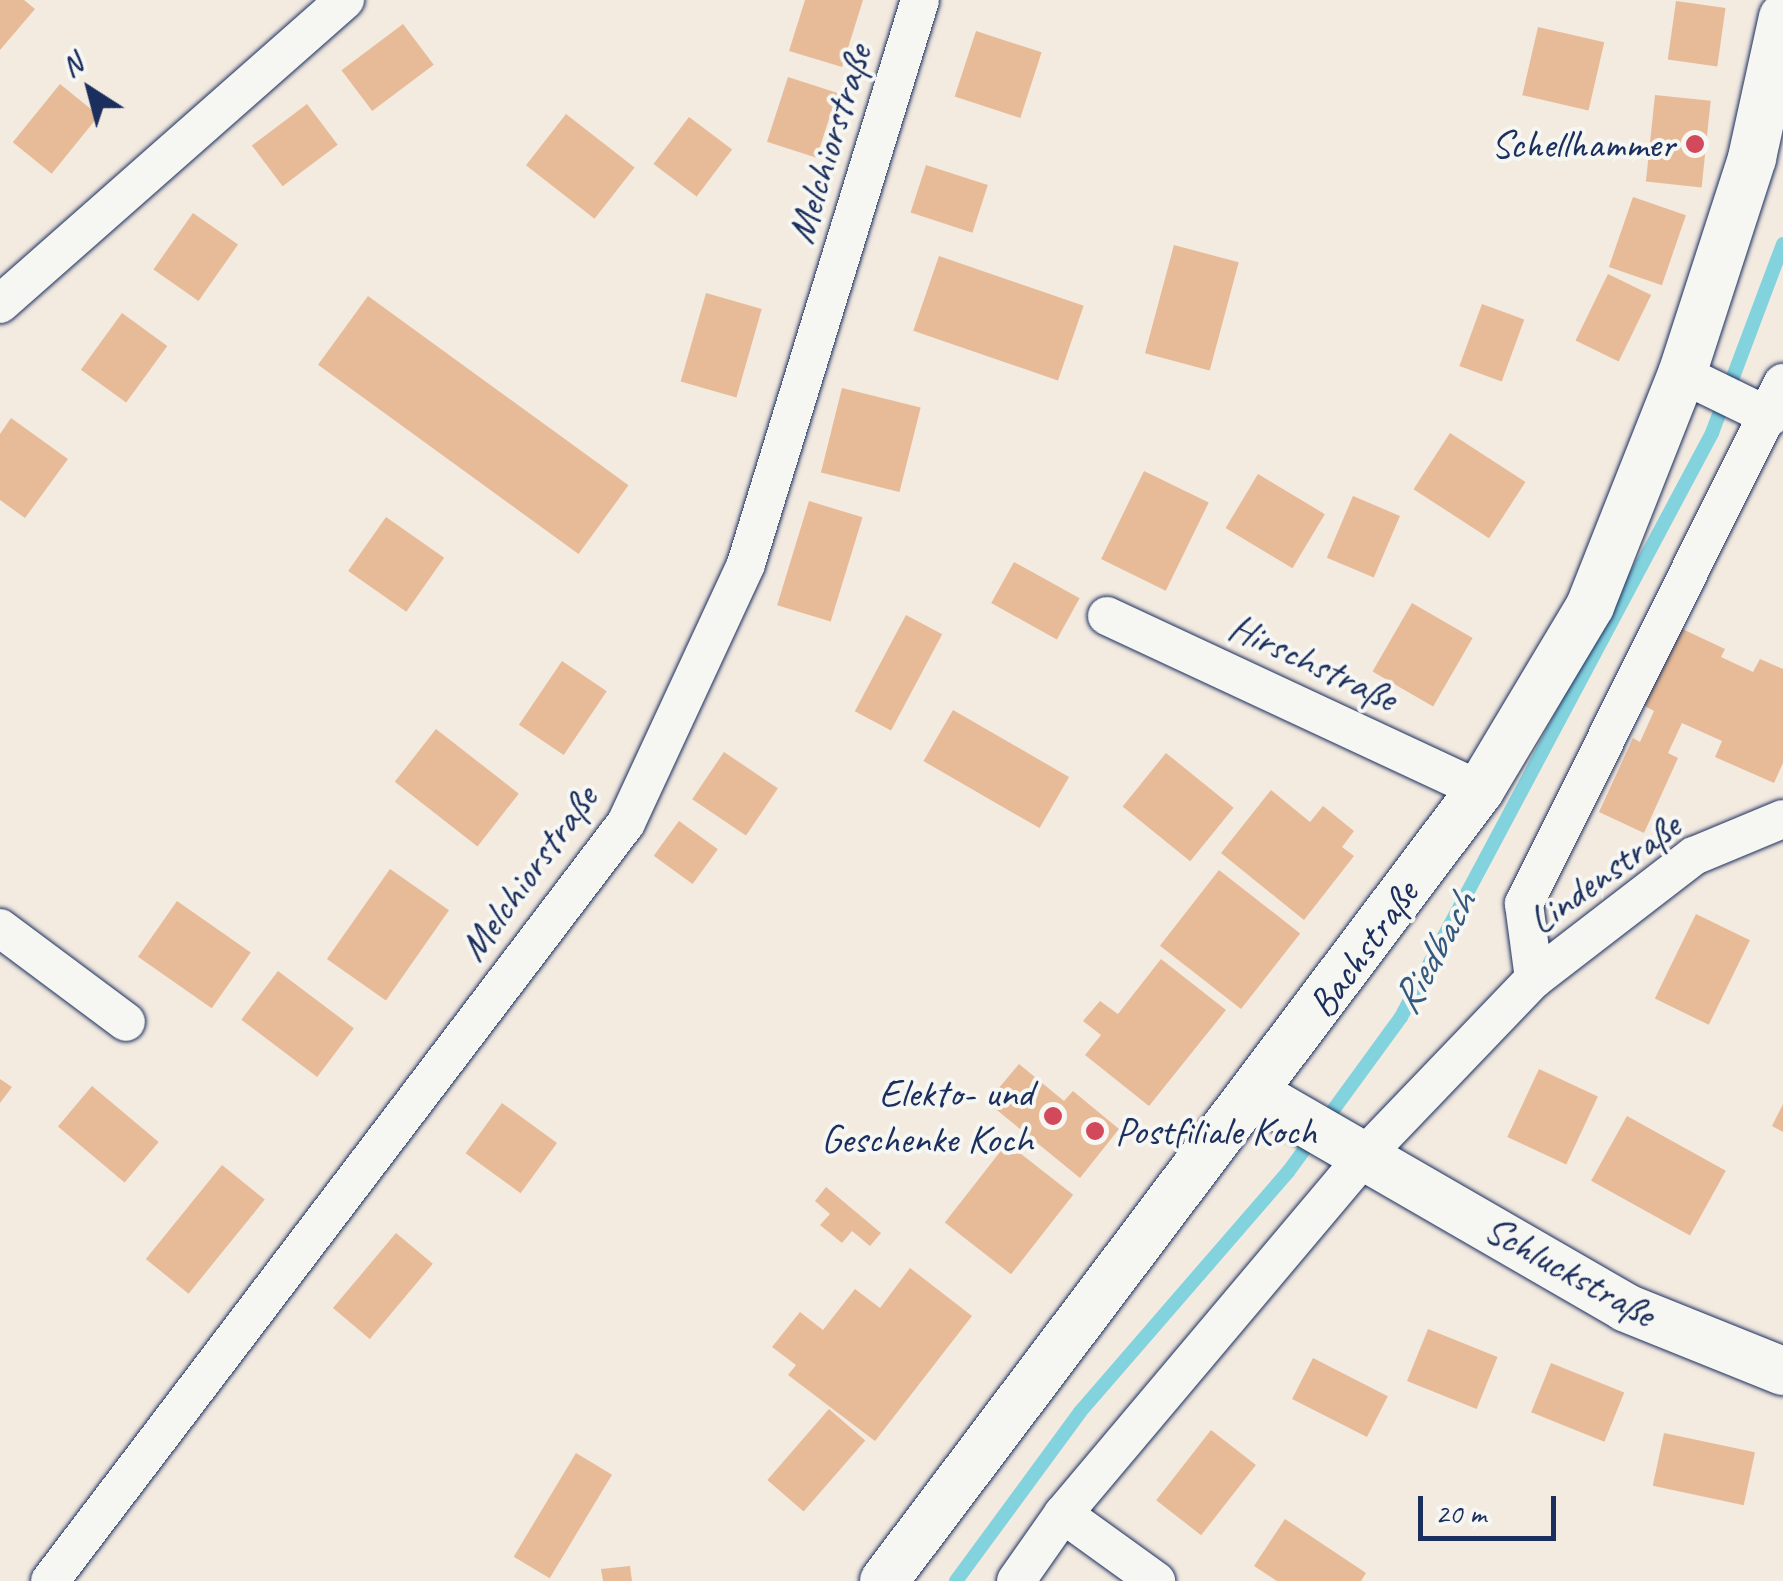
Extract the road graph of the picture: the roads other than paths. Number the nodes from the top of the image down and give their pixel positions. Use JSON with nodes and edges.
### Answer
{"nodes":[{"id":1,"x":345,"y":0,"type":"edge"},
{"id":2,"x":920,"y":0,"type":"edge"},
{"id":3,"x":1783,"y":17,"type":"edge"},
{"id":4,"x":0,"y":304,"type":"edge"},
{"id":5,"x":1694,"y":380,"type":"junction"},
{"id":6,"x":1767,"y":403,"type":"edge"},
{"id":7,"x":1107,"y":616,"type":"dead end"},
{"id":8,"x":1480,"y":790,"type":"junction"},
{"id":9,"x":1783,"y":819,"type":"edge"},
{"id":10,"x":3,"y":936,"type":"edge"},
{"id":11,"x":1534,"y":979,"type":"junction"},
{"id":12,"x":126,"y":1022,"type":"dead end"},
{"id":13,"x":1272,"y":1103,"type":"junction"},
{"id":14,"x":1354,"y":1149,"type":"junction"},
{"id":15,"x":1783,"y":1371,"type":"edge"},
{"id":16,"x":1062,"y":1514,"type":"junction"},
{"id":17,"x":50,"y":1581,"type":"edge"},
{"id":18,"x":884,"y":1581,"type":"edge"},
{"id":19,"x":1016,"y":1581,"type":"edge"},
{"id":20,"x":1156,"y":1581,"type":"edge"}],
"edges":[{"from":1,"to":4,"type":"street"},
{"from":2,"to":17,"type":"street","name":"Melchiorstraße"},
{"from":3,"to":5,"type":"street","name":"Bachstraße"},
{"from":5,"to":6,"type":"street"},
{"from":5,"to":8,"type":"street","name":"Bachstraße"},
{"from":6,"to":11,"type":"street"},
{"from":7,"to":8,"type":"street","name":"Hirschstraße"},
{"from":8,"to":13,"type":"street","name":"Bachstraße"},
{"from":9,"to":11,"type":"street","name":"Lindenstraße"},
{"from":10,"to":12,"type":"street"},
{"from":11,"to":14,"type":"street"},
{"from":13,"to":14,"type":"street","name":"Schluckstraße"},
{"from":13,"to":18,"type":"street","name":"Bachstraße"},
{"from":14,"to":15,"type":"street","name":"Schluckstraße"},
{"from":14,"to":16,"type":"street"},
{"from":16,"to":19,"type":"street"},
{"from":16,"to":20,"type":"street"}]}
